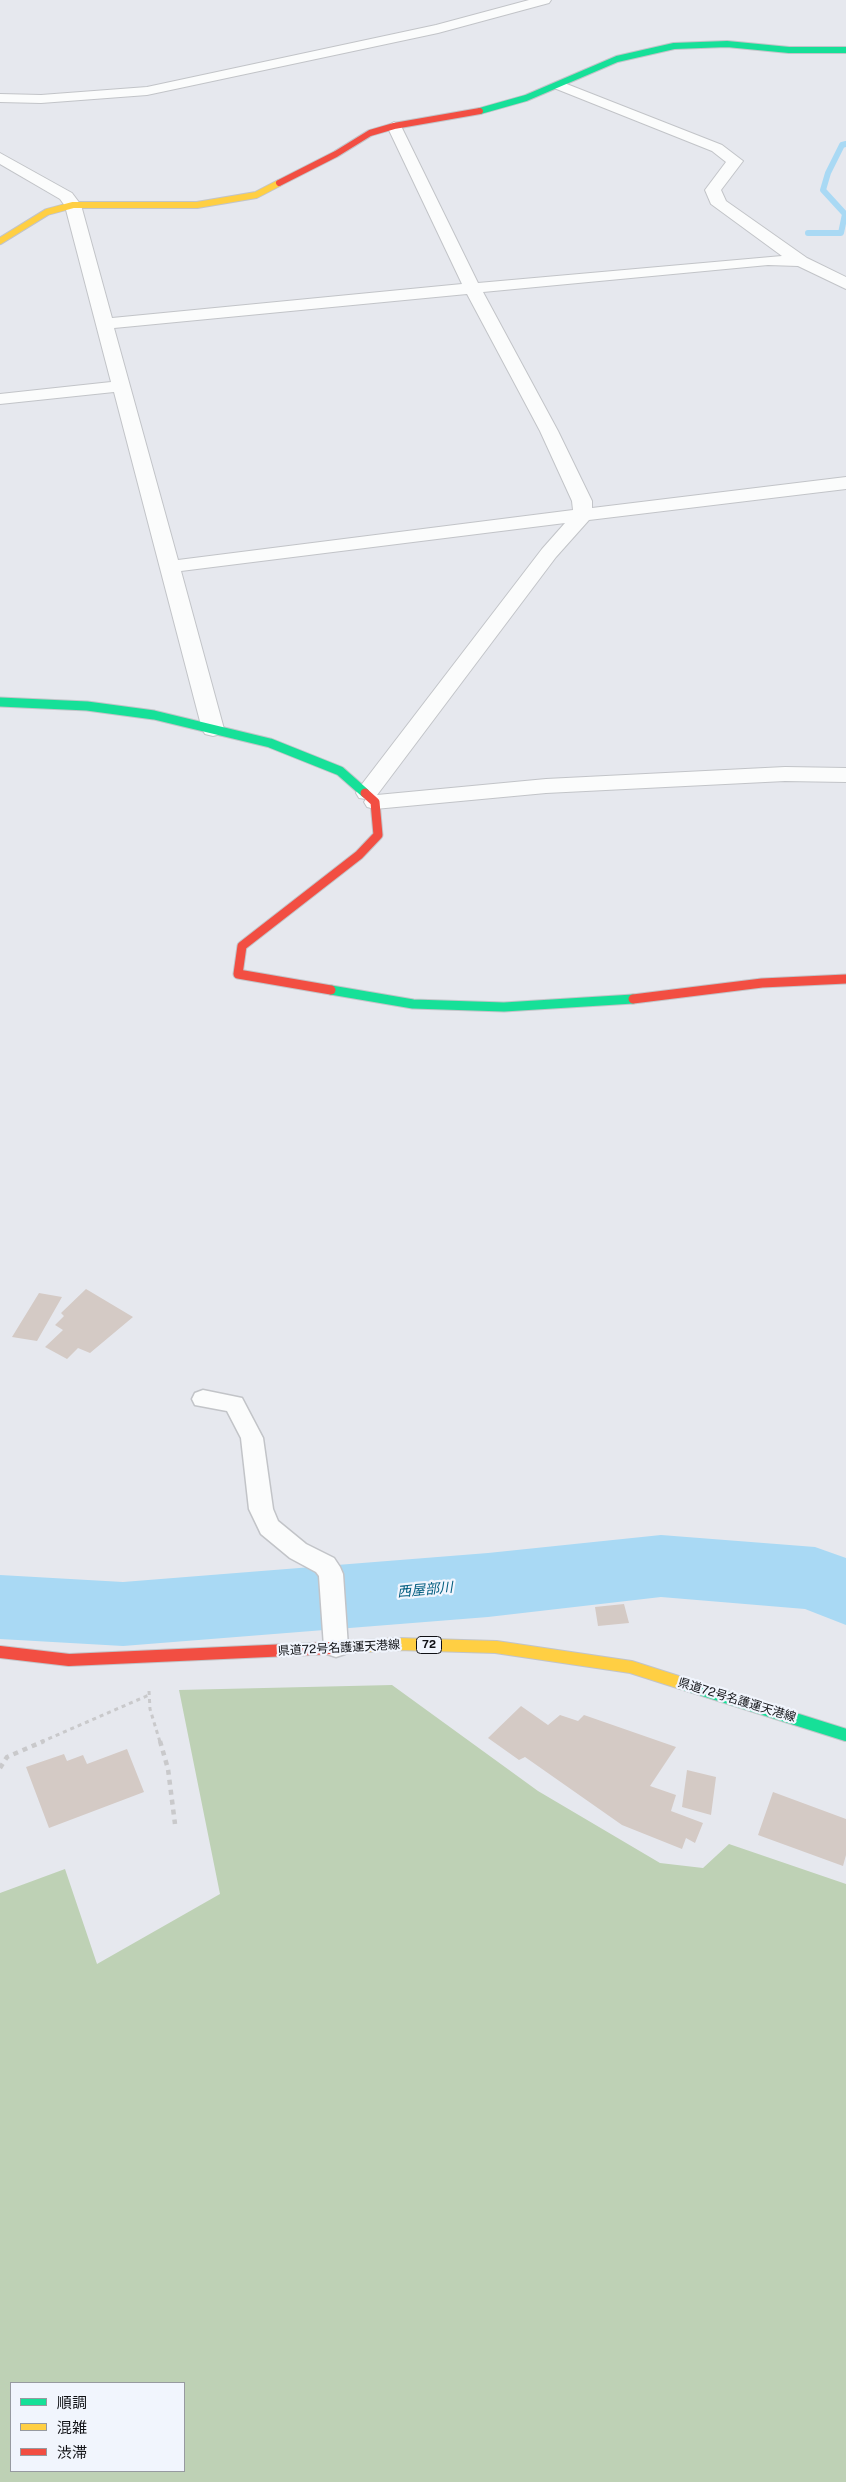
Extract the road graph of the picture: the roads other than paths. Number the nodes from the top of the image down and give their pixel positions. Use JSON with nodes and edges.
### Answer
{"nodes":[{"id":1,"x":544,"y":0,"type":"edge"},
{"id":2,"x":846,"y":50,"type":"edge"},
{"id":3,"x":559,"y":85,"type":"junction"},
{"id":4,"x":0,"y":98,"type":"edge"},
{"id":5,"x":394,"y":126,"type":"junction"},
{"id":6,"x":0,"y":158,"type":"edge"},
{"id":7,"x":73,"y":205,"type":"junction"},
{"id":8,"x":0,"y":240,"type":"edge"},
{"id":9,"x":801,"y":261,"type":"junction"},
{"id":10,"x":846,"y":284,"type":"edge"},
{"id":11,"x":474,"y":288,"type":"junction"},
{"id":12,"x":104,"y":324,"type":"junction"},
{"id":13,"x":122,"y":386,"type":"junction"},
{"id":14,"x":0,"y":399,"type":"edge"},
{"id":15,"x":846,"y":483,"type":"edge"},
{"id":16,"x":583,"y":515,"type":"junction"},
{"id":17,"x":170,"y":567,"type":"junction"},
{"id":18,"x":0,"y":702,"type":"edge"},
{"id":19,"x":213,"y":729,"type":"junction"},
{"id":20,"x":846,"y":775,"type":"edge"},
{"id":21,"x":370,"y":797,"type":"junction"},
{"id":22,"x":846,"y":979,"type":"edge"},
{"id":23,"x":203,"y":1399,"type":"dead end"},
{"id":24,"x":335,"y":1637,"type":"junction"},
{"id":25,"x":0,"y":1652,"type":"edge"},
{"id":26,"x":846,"y":1734,"type":"edge"}],
"edges":[{"from":1,"to":4,"type":"street"},
{"from":2,"to":3,"type":"street"},
{"from":3,"to":5,"type":"street"},
{"from":3,"to":9,"type":"street"},
{"from":5,"to":7,"type":"street"},
{"from":5,"to":11,"type":"street"},
{"from":6,"to":7,"type":"street"},
{"from":7,"to":8,"type":"street"},
{"from":7,"to":12,"type":"street"},
{"from":9,"to":10,"type":"street"},
{"from":9,"to":11,"type":"street"},
{"from":11,"to":12,"type":"street"},
{"from":11,"to":16,"type":"street"},
{"from":12,"to":13,"type":"street"},
{"from":13,"to":14,"type":"street"},
{"from":13,"to":17,"type":"street"},
{"from":15,"to":16,"type":"street"},
{"from":16,"to":17,"type":"street"},
{"from":16,"to":21,"type":"street"},
{"from":17,"to":19,"type":"street"},
{"from":18,"to":19,"type":"street"},
{"from":19,"to":21,"type":"street"},
{"from":20,"to":21,"type":"street"},
{"from":21,"to":22,"type":"street"},
{"from":23,"to":24,"type":"lane"},
{"from":24,"to":25,"type":"street","name":"県道72号名護運天港線","number":"72"},
{"from":24,"to":26,"type":"street","name":"県道72号名護運天港線","number":"72"}]}
